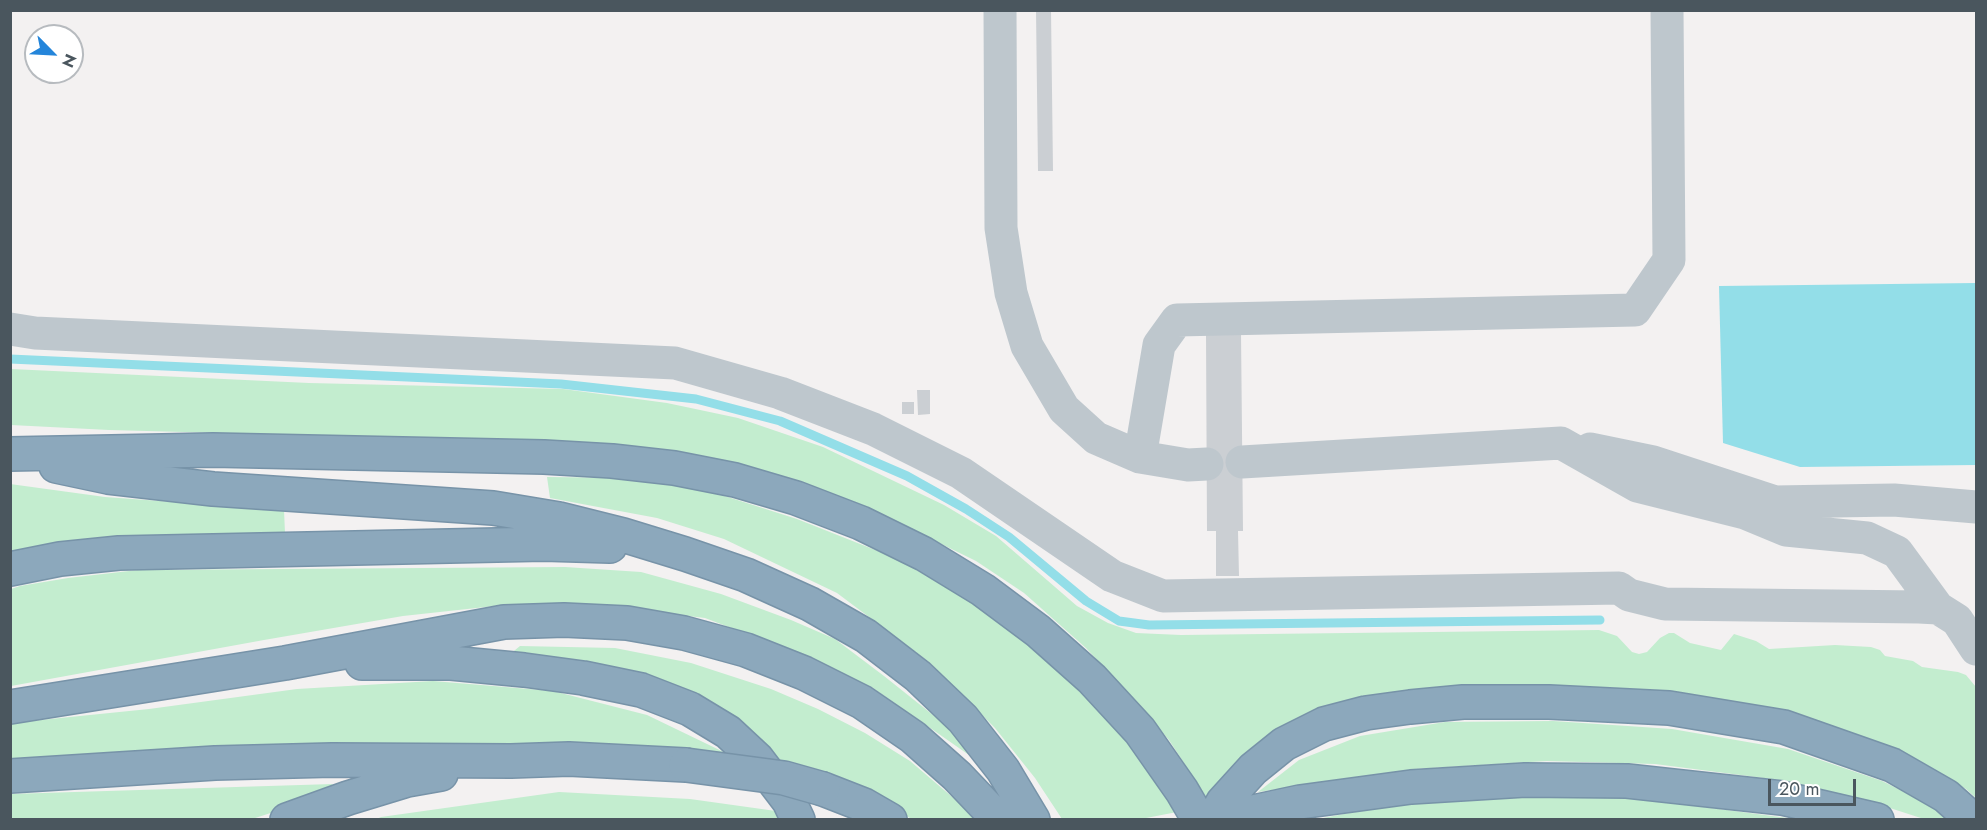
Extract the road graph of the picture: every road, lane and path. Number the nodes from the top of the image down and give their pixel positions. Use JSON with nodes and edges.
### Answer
{"nodes":[{"id":1,"x":1000,"y":10,"type":"edge"},
{"id":2,"x":1667,"y":10,"type":"edge"},
{"id":3,"x":10,"y":329,"type":"edge"},
{"id":4,"x":1561,"y":443,"type":"junction"},
{"id":5,"x":10,"y":455,"type":"edge"},
{"id":6,"x":1140,"y":457,"type":"junction"},
{"id":7,"x":1242,"y":462,"type":"dead end"},
{"id":8,"x":1207,"y":464,"type":"dead end"},
{"id":9,"x":1977,"y":507,"type":"edge"},
{"id":10,"x":685,"y":554,"type":"junction"},
{"id":11,"x":10,"y":569,"type":"edge"},
{"id":12,"x":1938,"y":608,"type":"junction"},
{"id":13,"x":1977,"y":649,"type":"edge"},
{"id":14,"x":285,"y":663,"type":"junction"},
{"id":15,"x":10,"y":707,"type":"edge"},
{"id":16,"x":511,"y":761,"type":"junction"},
{"id":17,"x":10,"y":776,"type":"edge"},
{"id":18,"x":287,"y":819,"type":"edge"},
{"id":19,"x":798,"y":819,"type":"edge"},
{"id":20,"x":890,"y":819,"type":"edge"},
{"id":21,"x":999,"y":819,"type":"edge"},
{"id":22,"x":1033,"y":819,"type":"edge"},
{"id":23,"x":1199,"y":819,"type":"edge"},
{"id":24,"x":1214,"y":819,"type":"edge"},
{"id":25,"x":1877,"y":819,"type":"edge"},
{"id":26,"x":1973,"y":819,"type":"edge"}],
"edges":[{"from":1,"to":6,"type":"street"},
{"from":2,"to":6,"type":"street"},
{"from":3,"to":12,"type":"street"},
{"from":4,"to":7,"type":"street"},
{"from":4,"to":9,"type":"street"},
{"from":4,"to":12,"type":"street"},
{"from":5,"to":10,"type":"highway"},
{"from":5,"to":23,"type":"highway"},
{"from":6,"to":8,"type":"street"},
{"from":10,"to":11,"type":"highway"},
{"from":10,"to":22,"type":"highway"},
{"from":12,"to":13,"type":"street"},
{"from":14,"to":15,"type":"highway"},
{"from":14,"to":19,"type":"highway"},
{"from":14,"to":21,"type":"highway"},
{"from":16,"to":17,"type":"highway"},
{"from":16,"to":18,"type":"highway"},
{"from":16,"to":20,"type":"highway","bridge":true},
{"from":24,"to":25,"type":"highway"},
{"from":24,"to":26,"type":"highway"}]}
